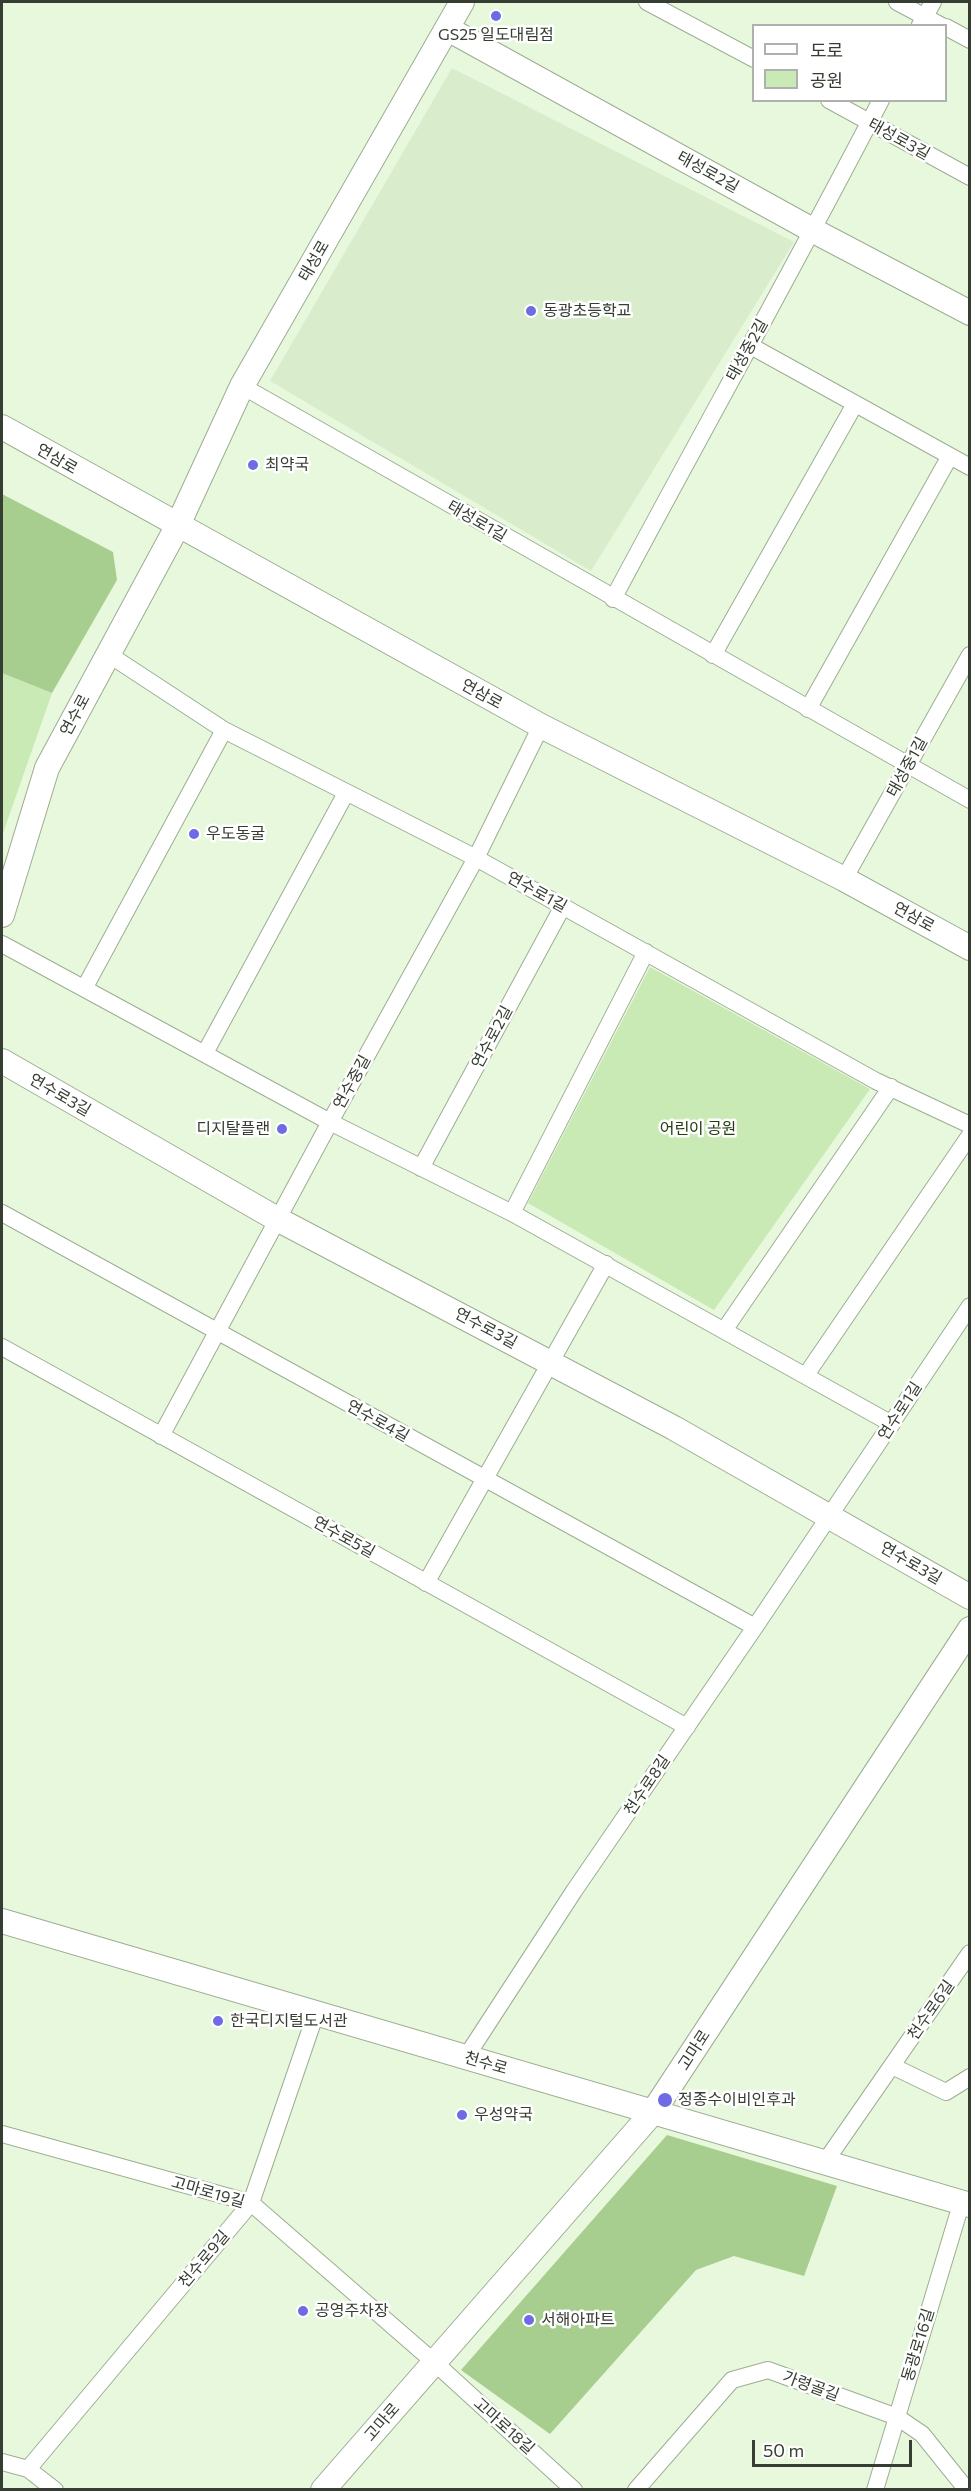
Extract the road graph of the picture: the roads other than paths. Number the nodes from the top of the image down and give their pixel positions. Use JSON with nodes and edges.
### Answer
{"nodes":[{"id":1,"x":462,"y":2,"type":"edge"},
{"id":2,"x":647,"y":2,"type":"edge"},
{"id":3,"x":897,"y":2,"type":"edge"},
{"id":4,"x":926,"y":14,"type":"edge"},
{"id":5,"x":941,"y":24,"type":"edge"},
{"id":6,"x":947,"y":28,"type":"edge"},
{"id":7,"x":448,"y":29,"type":"junction"},
{"id":8,"x":969,"y":40,"type":"edge"},
{"id":9,"x":752,"y":58,"type":"edge"},
{"id":10,"x":833,"y":102,"type":"edge"},
{"id":11,"x":880,"y":102,"type":"edge"},
{"id":12,"x":870,"y":123,"type":"junction"},
{"id":13,"x":969,"y":177,"type":"edge"},
{"id":14,"x":814,"y":231,"type":"junction"},
{"id":15,"x":969,"y":313,"type":"edge"},
{"id":16,"x":748,"y":345,"type":"junction"},
{"id":17,"x":242,"y":386,"type":"junction"},
{"id":18,"x":855,"y":404,"type":"junction"},
{"id":19,"x":2,"y":427,"type":"edge"},
{"id":20,"x":950,"y":456,"type":"junction"},
{"id":21,"x":969,"y":467,"type":"edge"},
{"id":22,"x":177,"y":527,"type":"junction"},
{"id":23,"x":613,"y":599,"type":"junction"},
{"id":24,"x":108,"y":654,"type":"junction"},
{"id":25,"x":713,"y":655,"type":"junction"},
{"id":26,"x":969,"y":655,"type":"edge"},
{"id":27,"x":808,"y":709,"type":"junction"},
{"id":28,"x":541,"y":726,"type":"junction"},
{"id":29,"x":224,"y":730,"type":"junction"},
{"id":30,"x":908,"y":765,"type":"junction"},
{"id":31,"x":346,"y":793,"type":"junction"},
{"id":32,"x":969,"y":800,"type":"edge"},
{"id":33,"x":476,"y":858,"type":"junction"},
{"id":34,"x":844,"y":879,"type":"junction"},
{"id":35,"x":563,"y":906,"type":"junction"},
{"id":36,"x":2,"y":915,"type":"edge"},
{"id":37,"x":2,"y":944,"type":"edge"},
{"id":38,"x":969,"y":948,"type":"edge"},
{"id":39,"x":646,"y":952,"type":"junction"},
{"id":40,"x":85,"y":987,"type":"junction"},
{"id":41,"x":205,"y":1053,"type":"junction"},
{"id":42,"x":2,"y":1061,"type":"edge"},
{"id":43,"x":891,"y":1088,"type":"junction"},
{"id":44,"x":330,"y":1122,"type":"junction"},
{"id":45,"x":969,"y":1125,"type":"edge"},
{"id":46,"x":969,"y":1135,"type":"edge"},
{"id":47,"x":421,"y":1168,"type":"junction"},
{"id":48,"x":2,"y":1213,"type":"edge"},
{"id":49,"x":512,"y":1213,"type":"junction"},
{"id":50,"x":277,"y":1219,"type":"junction"},
{"id":51,"x":606,"y":1264,"type":"junction"},
{"id":52,"x":969,"y":1306,"type":"edge"},
{"id":53,"x":725,"y":1329,"type":"junction"},
{"id":54,"x":216,"y":1332,"type":"junction"},
{"id":55,"x":2,"y":1347,"type":"edge"},
{"id":56,"x":549,"y":1361,"type":"junction"},
{"id":57,"x":806,"y":1375,"type":"junction"},
{"id":58,"x":892,"y":1424,"type":"junction"},
{"id":59,"x":160,"y":1436,"type":"junction"},
{"id":60,"x":484,"y":1479,"type":"junction"},
{"id":61,"x":831,"y":1515,"type":"junction"},
{"id":62,"x":426,"y":1583,"type":"junction"},
{"id":63,"x":969,"y":1597,"type":"edge"},
{"id":64,"x":755,"y":1627,"type":"junction"},
{"id":65,"x":969,"y":1629,"type":"edge"},
{"id":66,"x":687,"y":1727,"type":"junction"},
{"id":67,"x":2,"y":1921,"type":"edge"},
{"id":68,"x":969,"y":1953,"type":"edge"},
{"id":69,"x":316,"y":2013,"type":"junction"},
{"id":70,"x":466,"y":2057,"type":"junction"},
{"id":71,"x":892,"y":2066,"type":"junction"},
{"id":72,"x":969,"y":2076,"type":"edge"},
{"id":73,"x":653,"y":2112,"type":"junction"},
{"id":74,"x":2,"y":2134,"type":"edge"},
{"id":75,"x":825,"y":2162,"type":"junction"},
{"id":76,"x":966,"y":2203,"type":"edge"},
{"id":77,"x":251,"y":2204,"type":"junction"},
{"id":78,"x":434,"y":2362,"type":"junction"},
{"id":79,"x":897,"y":2417,"type":"junction"},
{"id":80,"x":2,"y":2462,"type":"edge"},
{"id":81,"x":28,"y":2469,"type":"junction"},
{"id":82,"x":55,"y":2490,"type":"edge"},
{"id":83,"x":323,"y":2490,"type":"edge"},
{"id":84,"x":573,"y":2490,"type":"edge"},
{"id":85,"x":636,"y":2490,"type":"edge"},
{"id":86,"x":875,"y":2490,"type":"edge"},
{"id":87,"x":967,"y":2490,"type":"edge"}],
"edges":[{"from":1,"to":7,"type":"street","name":"태성로"},
{"from":2,"to":9,"type":"street"},
{"from":3,"to":4,"type":"street"},
{"from":4,"to":5,"type":"street"},
{"from":6,"to":8,"type":"street"},
{"from":7,"to":14,"type":"street","name":"태성로2길"},
{"from":7,"to":17,"type":"street","name":"태성로"},
{"from":10,"to":12,"type":"street","name":"태성로3길"},
{"from":11,"to":12,"type":"street","name":"태성중2길"},
{"from":12,"to":13,"type":"street","name":"태성로3길"},
{"from":12,"to":14,"type":"street","name":"태성중2길"},
{"from":14,"to":15,"type":"street","name":"태성로2길"},
{"from":14,"to":16,"type":"street","name":"태성중2길"},
{"from":16,"to":18,"type":"street"},
{"from":16,"to":23,"type":"street","name":"태성중2길"},
{"from":17,"to":22,"type":"street","name":"태성로"},
{"from":17,"to":23,"type":"street","name":"태성로1길"},
{"from":18,"to":20,"type":"street"},
{"from":18,"to":25,"type":"street"},
{"from":19,"to":22,"type":"street","name":"연삼로"},
{"from":20,"to":21,"type":"street"},
{"from":20,"to":27,"type":"street"},
{"from":22,"to":24,"type":"street","name":"연수로"},
{"from":22,"to":28,"type":"street","name":"연삼로"},
{"from":23,"to":25,"type":"street","name":"태성로1길"},
{"from":24,"to":29,"type":"street","name":"연수로1길"},
{"from":24,"to":36,"type":"street","name":"연수로"},
{"from":25,"to":27,"type":"street","name":"태성로1길"},
{"from":26,"to":30,"type":"street","name":"태성중1길"},
{"from":27,"to":30,"type":"street","name":"태성로1길"},
{"from":28,"to":33,"type":"street","name":"연수중길"},
{"from":28,"to":34,"type":"street","name":"연삼로"},
{"from":29,"to":31,"type":"street","name":"연수로1길"},
{"from":29,"to":40,"type":"street"},
{"from":30,"to":32,"type":"street","name":"태성로1길"},
{"from":30,"to":34,"type":"street","name":"태성중1길"},
{"from":31,"to":33,"type":"street","name":"연수로1길"},
{"from":31,"to":41,"type":"street"},
{"from":33,"to":35,"type":"street","name":"연수로1길"},
{"from":33,"to":44,"type":"street","name":"연수중길"},
{"from":34,"to":38,"type":"street","name":"연삼로"},
{"from":35,"to":39,"type":"street","name":"연수로1길"},
{"from":35,"to":47,"type":"street","name":"연수로2길"},
{"from":37,"to":40,"type":"street"},
{"from":39,"to":43,"type":"street","name":"연수로1길"},
{"from":39,"to":49,"type":"street"},
{"from":40,"to":41,"type":"street"},
{"from":41,"to":44,"type":"street"},
{"from":42,"to":50,"type":"street","name":"연수로3길"},
{"from":43,"to":45,"type":"street","name":"연수로1길"},
{"from":43,"to":53,"type":"street"},
{"from":44,"to":47,"type":"street"},
{"from":44,"to":50,"type":"street","name":"연수중길"},
{"from":46,"to":57,"type":"street"},
{"from":47,"to":49,"type":"street"},
{"from":48,"to":54,"type":"street","name":"연수로4길"},
{"from":49,"to":51,"type":"street"},
{"from":50,"to":54,"type":"street","name":"연수중길"},
{"from":50,"to":56,"type":"street","name":"연수로3길"},
{"from":51,"to":53,"type":"street"},
{"from":51,"to":56,"type":"street"},
{"from":52,"to":58,"type":"street","name":"연수로1길"},
{"from":53,"to":57,"type":"street"},
{"from":54,"to":59,"type":"street","name":"연수중길"},
{"from":54,"to":60,"type":"street","name":"연수로4길"},
{"from":55,"to":59,"type":"street","name":"연수로5길"},
{"from":56,"to":60,"type":"street"},
{"from":56,"to":61,"type":"street","name":"연수로3길"},
{"from":57,"to":58,"type":"street"},
{"from":58,"to":61,"type":"street","name":"연수로1길"},
{"from":59,"to":62,"type":"street","name":"연수로5길"},
{"from":60,"to":62,"type":"street"},
{"from":60,"to":64,"type":"street","name":"연수로4길"},
{"from":61,"to":63,"type":"street","name":"연수로3길"},
{"from":61,"to":64,"type":"street","name":"천수로8길"},
{"from":62,"to":66,"type":"street","name":"연수로5길"},
{"from":64,"to":66,"type":"street","name":"천수로8길"},
{"from":65,"to":73,"type":"street","name":"고마로"},
{"from":66,"to":70,"type":"street","name":"천수로8길"},
{"from":67,"to":69,"type":"street","name":"천수로"},
{"from":68,"to":71,"type":"street","name":"천수로6길"},
{"from":69,"to":70,"type":"street","name":"천수로"},
{"from":69,"to":77,"type":"street","name":"천수로9길"},
{"from":70,"to":73,"type":"street","name":"천수로"},
{"from":71,"to":72,"type":"street"},
{"from":71,"to":75,"type":"street","name":"천수로6길"},
{"from":73,"to":75,"type":"street","name":"천수로"},
{"from":73,"to":78,"type":"street","name":"고마로"},
{"from":74,"to":77,"type":"street","name":"고마로19길"},
{"from":75,"to":76,"type":"street","name":"천수로"},
{"from":76,"to":79,"type":"street","name":"동광로16길"},
{"from":77,"to":78,"type":"street","name":"고마로19길"},
{"from":77,"to":81,"type":"street","name":"천수로9길"},
{"from":78,"to":83,"type":"street","name":"고마로"},
{"from":78,"to":84,"type":"street","name":"고마로18길"},
{"from":79,"to":85,"type":"street","name":"가령골길"},
{"from":79,"to":86,"type":"street","name":"동광로16길"},
{"from":79,"to":87,"type":"street","name":"가령골길"},
{"from":80,"to":81,"type":"street"},
{"from":81,"to":82,"type":"street"}]}
